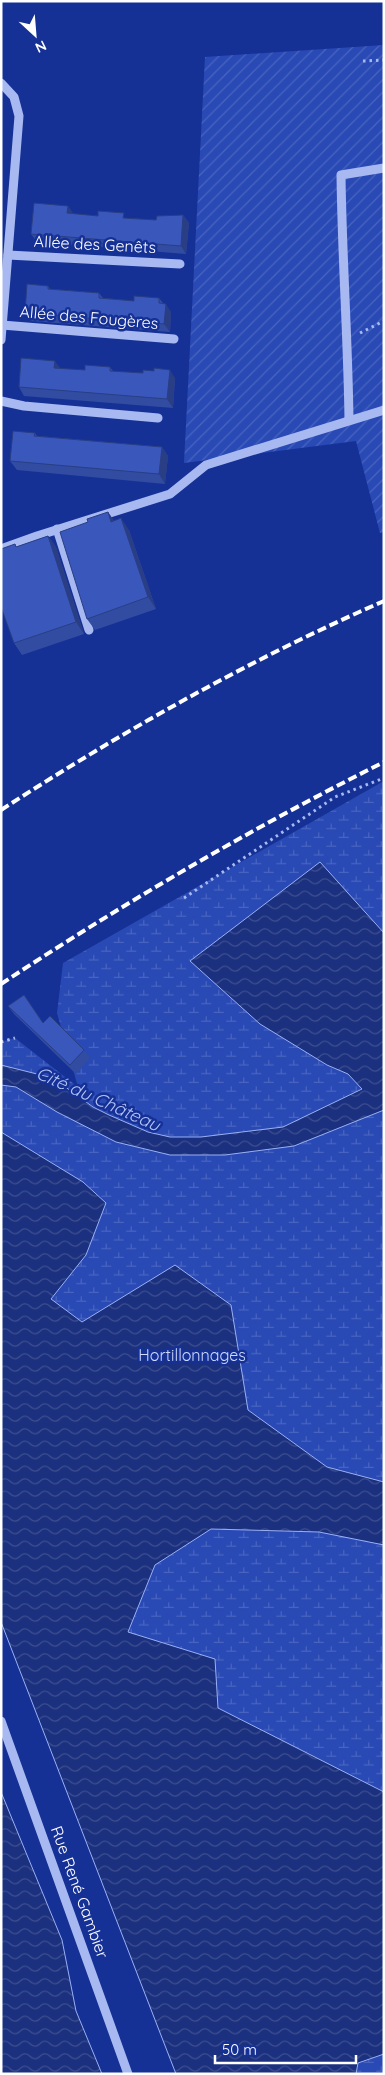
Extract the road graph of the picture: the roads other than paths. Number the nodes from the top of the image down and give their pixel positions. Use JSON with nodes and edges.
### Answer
{"nodes":[{"id":1,"x":1,"y":83,"type":"edge"},
{"id":2,"x":384,"y":168,"type":"edge"},
{"id":3,"x":8,"y":255,"type":"junction"},
{"id":4,"x":180,"y":264,"type":"dead end"},
{"id":5,"x":2,"y":325,"type":"edge"},
{"id":6,"x":174,"y":339,"type":"dead end"},
{"id":7,"x":1,"y":340,"type":"edge"},
{"id":8,"x":1,"y":401,"type":"edge"},
{"id":9,"x":384,"y":410,"type":"edge"},
{"id":10,"x":158,"y":418,"type":"dead end"},
{"id":11,"x":349,"y":420,"type":"junction"},
{"id":12,"x":57,"y":529,"type":"junction"},
{"id":13,"x":1,"y":549,"type":"edge"},
{"id":14,"x":89,"y":630,"type":"edge"},
{"id":15,"x":1,"y":1721,"type":"edge"},
{"id":16,"x":128,"y":2074,"type":"edge"}],
"edges":[{"from":1,"to":3,"type":"street"},
{"from":2,"to":11,"type":"street"},
{"from":3,"to":4,"type":"street","name":"Allée des Genêts"},
{"from":3,"to":5,"type":"street"},
{"from":5,"to":6,"type":"street","name":"Allée des Fougères"},
{"from":5,"to":7,"type":"street"},
{"from":8,"to":10,"type":"street"},
{"from":9,"to":11,"type":"street"},
{"from":11,"to":12,"type":"street"},
{"from":12,"to":13,"type":"street"},
{"from":12,"to":14,"type":"street"},
{"from":15,"to":16,"type":"street","name":"Rue René Gambier"}]}
